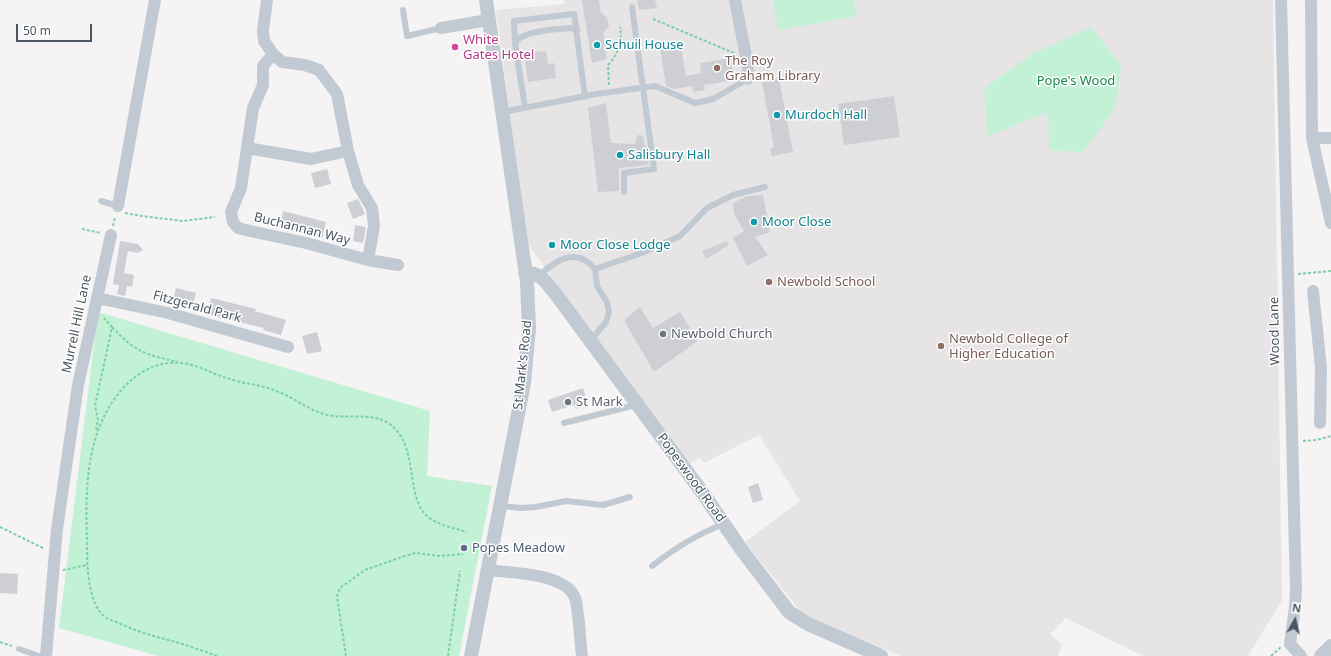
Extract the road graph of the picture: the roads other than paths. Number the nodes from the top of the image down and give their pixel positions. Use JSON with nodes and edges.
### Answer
{"nodes":[{"id":1,"x":155,"y":0,"type":"edge"},
{"id":2,"x":267,"y":0,"type":"edge"},
{"id":3,"x":486,"y":0,"type":"edge"},
{"id":4,"x":735,"y":0,"type":"edge"},
{"id":5,"x":1281,"y":0,"type":"edge"},
{"id":6,"x":1311,"y":0,"type":"edge"},
{"id":7,"x":632,"y":7,"type":"dead end"},
{"id":8,"x":403,"y":10,"type":"dead end"},
{"id":9,"x":488,"y":20,"type":"junction"},
{"id":10,"x":441,"y":28,"type":"joint"},
{"id":11,"x":577,"y":32,"type":"junction"},
{"id":12,"x":515,"y":44,"type":"junction"},
{"id":13,"x":273,"y":54,"type":"junction"},
{"id":14,"x":748,"y":79,"type":"joint"},
{"id":15,"x":644,"y":88,"type":"junction"},
{"id":16,"x":585,"y":97,"type":"junction"},
{"id":17,"x":525,"y":107,"type":"junction"},
{"id":18,"x":503,"y":112,"type":"junction"},
{"id":19,"x":1312,"y":138,"type":"junction"},
{"id":20,"x":1331,"y":138,"type":"edge"},
{"id":21,"x":247,"y":148,"type":"junction"},
{"id":22,"x":348,"y":151,"type":"junction"},
{"id":23,"x":765,"y":187,"type":"dead end"},
{"id":24,"x":624,"y":192,"type":"dead end"},
{"id":25,"x":101,"y":201,"type":"dead end"},
{"id":26,"x":117,"y":208,"type":"joint"},
{"id":27,"x":1331,"y":223,"type":"edge"},
{"id":28,"x":111,"y":235,"type":"road end"},
{"id":29,"x":368,"y":260,"type":"junction"},
{"id":30,"x":398,"y":265,"type":"dead end"},
{"id":31,"x":595,"y":269,"type":"junction"},
{"id":32,"x":525,"y":273,"type":"junction"},
{"id":33,"x":540,"y":275,"type":"junction"},
{"id":34,"x":1313,"y":291,"type":"dead end"},
{"id":35,"x":97,"y":298,"type":"junction"},
{"id":36,"x":590,"y":341,"type":"junction"},
{"id":37,"x":288,"y":347,"type":"dead end"},
{"id":38,"x":1326,"y":368,"type":"edge"},
{"id":39,"x":638,"y":405,"type":"junction"},
{"id":40,"x":564,"y":423,"type":"dead end"},
{"id":41,"x":1320,"y":423,"type":"dead end"},
{"id":42,"x":630,"y":497,"type":"dead end"},
{"id":43,"x":501,"y":506,"type":"junction"},
{"id":44,"x":724,"y":524,"type":"junction"},
{"id":45,"x":652,"y":566,"type":"dead end"},
{"id":46,"x":488,"y":570,"type":"junction"},
{"id":47,"x":1331,"y":646,"type":"edge"},
{"id":48,"x":19,"y":649,"type":"road end"},
{"id":49,"x":39,"y":656,"type":"edge"},
{"id":50,"x":46,"y":656,"type":"edge"},
{"id":51,"x":471,"y":656,"type":"edge"},
{"id":52,"x":582,"y":656,"type":"edge"},
{"id":53,"x":881,"y":656,"type":"edge"},
{"id":54,"x":1301,"y":656,"type":"edge"},
{"id":55,"x":1321,"y":656,"type":"edge"}],
"edges":[{"from":1,"to":26,"type":"street"},
{"from":2,"to":13,"type":"street"},
{"from":3,"to":9,"type":"street","name":"St Mark's Road"},
{"from":4,"to":14,"type":"street"},
{"from":5,"to":54,"type":"street","name":"Wood Lane"},
{"from":6,"to":19,"type":"street"},
{"from":7,"to":15,"type":"lane"},
{"from":8,"to":10,"type":"lane"},
{"from":9,"to":10,"type":"street"},
{"from":9,"to":18,"type":"street","name":"St Mark's Road"},
{"from":11,"to":12,"type":"lane"},
{"from":11,"to":12,"type":"lane"},
{"from":11,"to":16,"type":"lane"},
{"from":12,"to":17,"type":"lane"},
{"from":13,"to":21,"type":"street","name":"Buchannan Way"},
{"from":13,"to":22,"type":"street"},
{"from":14,"to":15,"type":"lane"},
{"from":15,"to":16,"type":"lane"},
{"from":15,"to":24,"type":"lane"},
{"from":16,"to":17,"type":"lane"},
{"from":17,"to":18,"type":"lane"},
{"from":18,"to":32,"type":"street","name":"St Mark's Road"},
{"from":19,"to":20,"type":"street"},
{"from":19,"to":27,"type":"street"},
{"from":21,"to":22,"type":"street"},
{"from":21,"to":29,"type":"street","name":"Buchannan Way"},
{"from":22,"to":29,"type":"street"},
{"from":23,"to":31,"type":"lane"},
{"from":25,"to":26,"type":"lane"},
{"from":28,"to":35,"type":"street","name":"Murrell Hill Lane"},
{"from":29,"to":30,"type":"street","name":"Buchannan Way"},
{"from":31,"to":33,"type":"lane"},
{"from":31,"to":36,"type":"lane"},
{"from":32,"to":33,"type":"street"},
{"from":32,"to":43,"type":"street","name":"St Mark's Road"},
{"from":33,"to":36,"type":"street","name":"Popeswood Road"},
{"from":34,"to":38,"type":"street"},
{"from":35,"to":37,"type":"street","name":"Fitzgerald Park"},
{"from":35,"to":50,"type":"street","name":"Murrell Hill Lane"},
{"from":36,"to":39,"type":"street","name":"Popeswood Road"},
{"from":38,"to":41,"type":"street"},
{"from":39,"to":40,"type":"lane"},
{"from":39,"to":44,"type":"street","name":"Popeswood Road"},
{"from":42,"to":43,"type":"lane"},
{"from":43,"to":46,"type":"street","name":"St Mark's Road"},
{"from":44,"to":45,"type":"lane"},
{"from":44,"to":53,"type":"street","name":"Popeswood Road"},
{"from":46,"to":51,"type":"street","name":"St Mark's Road"},
{"from":46,"to":52,"type":"street"},
{"from":47,"to":55,"type":"street"},
{"from":48,"to":49,"type":"lane"}]}
